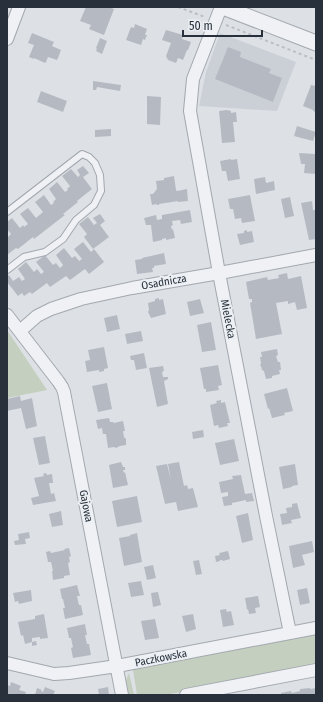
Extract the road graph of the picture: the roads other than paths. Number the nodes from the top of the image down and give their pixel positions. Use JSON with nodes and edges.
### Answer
{"nodes":[{"id":1,"x":19,"y":7,"type":"edge"},
{"id":2,"x":222,"y":7,"type":"edge"},
{"id":3,"x":7,"y":39,"type":"edge"},
{"id":4,"x":316,"y":43,"type":"edge"},
{"id":5,"x":7,"y":212,"type":"edge"},
{"id":6,"x":316,"y":255,"type":"edge"},
{"id":7,"x":7,"y":270,"type":"edge"},
{"id":8,"x":220,"y":273,"type":"junction"},
{"id":9,"x":7,"y":315,"type":"edge"},
{"id":10,"x":20,"y":331,"type":"junction"},
{"id":11,"x":316,"y":628,"type":"edge"},
{"id":12,"x":290,"y":633,"type":"junction"},
{"id":13,"x":7,"y":663,"type":"edge"},
{"id":14,"x":117,"y":666,"type":"junction"},
{"id":15,"x":316,"y":670,"type":"edge"},
{"id":16,"x":122,"y":695,"type":"edge"},
{"id":17,"x":186,"y":695,"type":"edge"}],
"edges":[{"from":1,"to":3,"type":"street"},
{"from":2,"to":4,"type":"street"},
{"from":2,"to":8,"type":"street","name":"Mielecka"},
{"from":5,"to":7,"type":"lane"},
{"from":6,"to":8,"type":"street","name":"Osadnicza"},
{"from":8,"to":10,"type":"street","name":"Osadnicza"},
{"from":8,"to":12,"type":"street","name":"Mielecka"},
{"from":9,"to":10,"type":"street","name":"Gajowa"},
{"from":10,"to":14,"type":"street","name":"Gajowa"},
{"from":11,"to":12,"type":"street","name":"Paczkowska"},
{"from":12,"to":14,"type":"street","name":"Paczkowska"},
{"from":13,"to":14,"type":"street","name":"Paczkowska"},
{"from":14,"to":16,"type":"street","name":"Gajowa"},
{"from":15,"to":17,"type":"street"}]}
